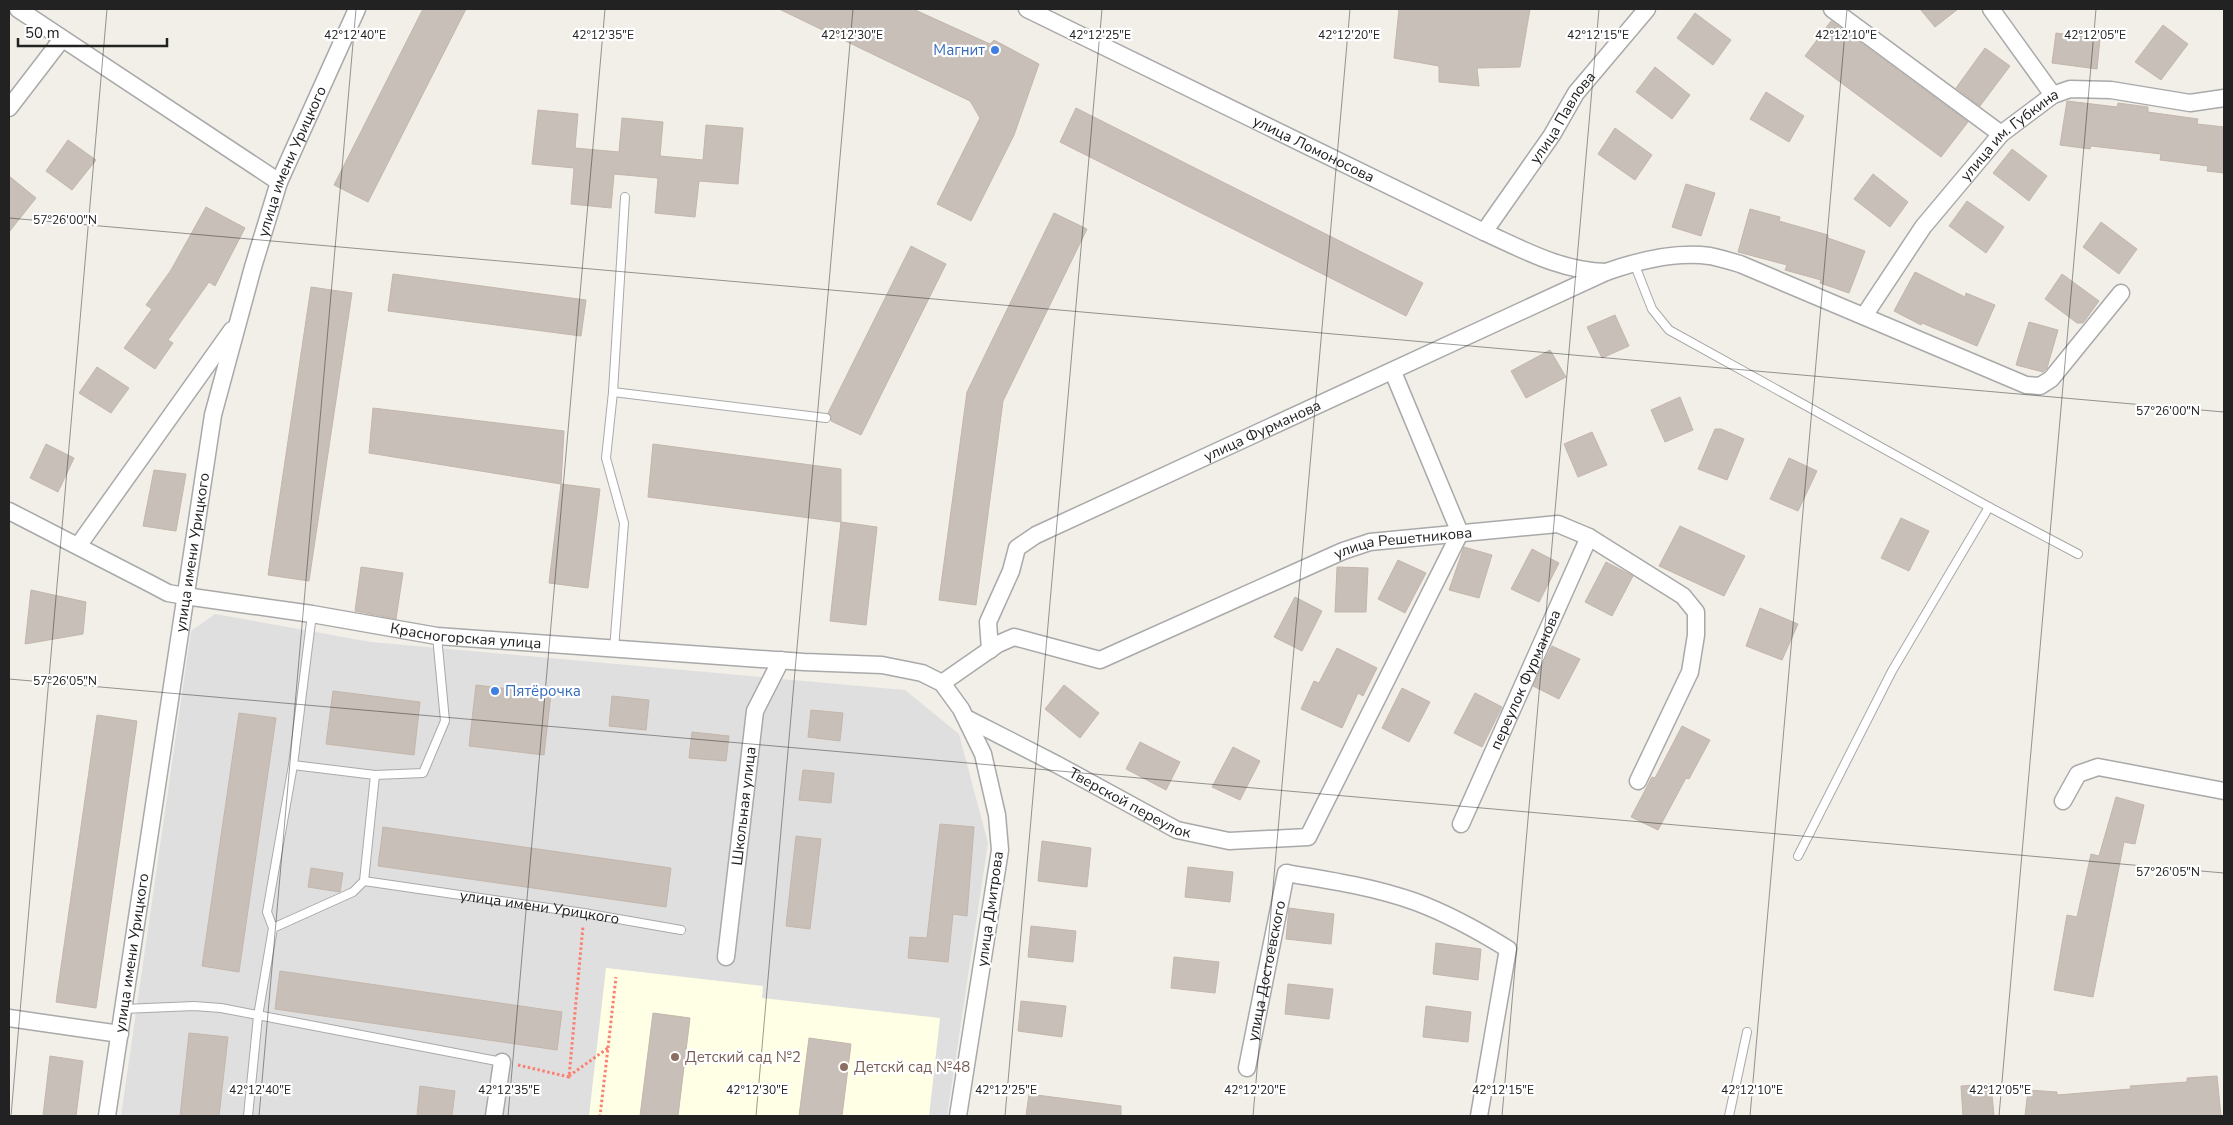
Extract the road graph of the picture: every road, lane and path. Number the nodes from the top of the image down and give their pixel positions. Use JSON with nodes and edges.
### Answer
{"nodes":[{"id":1,"x":18,"y":9,"type":"edge"},
{"id":2,"x":358,"y":9,"type":"edge"},
{"id":3,"x":1027,"y":9,"type":"edge"},
{"id":4,"x":1647,"y":9,"type":"edge"},
{"id":5,"x":1832,"y":9,"type":"edge"},
{"id":6,"x":1991,"y":9,"type":"edge"},
{"id":7,"x":62,"y":39,"type":"junction"},
{"id":8,"x":2052,"y":95,"type":"junction"},
{"id":9,"x":2224,"y":98,"type":"edge"},
{"id":10,"x":9,"y":108,"type":"edge"},
{"id":11,"x":2001,"y":134,"type":"junction"},
{"id":12,"x":279,"y":182,"type":"junction"},
{"id":13,"x":625,"y":197,"type":"dead end"},
{"id":14,"x":1484,"y":232,"type":"junction"},
{"id":15,"x":1634,"y":262,"type":"junction"},
{"id":16,"x":1606,"y":272,"type":"junction"},
{"id":17,"x":2121,"y":293,"type":"dead end"},
{"id":18,"x":1864,"y":316,"type":"junction"},
{"id":19,"x":238,"y":322,"type":"junction"},
{"id":20,"x":1393,"y":372,"type":"junction"},
{"id":21,"x":613,"y":392,"type":"junction"},
{"id":22,"x":826,"y":418,"type":"dead end"},
{"id":23,"x":1989,"y":507,"type":"junction"},
{"id":24,"x":9,"y":511,"type":"edge"},
{"id":25,"x":1460,"y":533,"type":"junction"},
{"id":26,"x":1589,"y":537,"type":"junction"},
{"id":27,"x":78,"y":546,"type":"junction"},
{"id":28,"x":2078,"y":554,"type":"dead end"},
{"id":29,"x":185,"y":596,"type":"junction"},
{"id":30,"x":312,"y":614,"type":"junction"},
{"id":31,"x":438,"y":636,"type":"junction"},
{"id":32,"x":614,"y":648,"type":"junction"},
{"id":33,"x":990,"y":650,"type":"junction"},
{"id":34,"x":781,"y":660,"type":"junction"},
{"id":35,"x":942,"y":683,"type":"junction"},
{"id":36,"x":966,"y":718,"type":"junction"},
{"id":37,"x":293,"y":765,"type":"junction"},
{"id":38,"x":375,"y":775,"type":"junction"},
{"id":39,"x":1638,"y":781,"type":"dead end"},
{"id":40,"x":2224,"y":790,"type":"edge"},
{"id":41,"x":2064,"y":801,"type":"dead end"},
{"id":42,"x":1461,"y":824,"type":"dead end"},
{"id":43,"x":1798,"y":856,"type":"dead end"},
{"id":44,"x":364,"y":881,"type":"junction"},
{"id":45,"x":584,"y":913,"type":"junction"},
{"id":46,"x":273,"y":928,"type":"junction"},
{"id":47,"x":681,"y":930,"type":"dead end"},
{"id":48,"x":726,"y":957,"type":"dead end"},
{"id":49,"x":616,"y":976,"type":"dead end"},
{"id":50,"x":123,"y":1009,"type":"junction"},
{"id":51,"x":258,"y":1016,"type":"junction"},
{"id":52,"x":9,"y":1018,"type":"edge"},
{"id":53,"x":1747,"y":1032,"type":"dead end"},
{"id":54,"x":120,"y":1034,"type":"junction"},
{"id":55,"x":608,"y":1048,"type":"junction"},
{"id":56,"x":502,"y":1062,"type":"junction"},
{"id":57,"x":1247,"y":1068,"type":"dead end"},
{"id":58,"x":569,"y":1077,"type":"junction"},
{"id":59,"x":107,"y":1116,"type":"edge"},
{"id":60,"x":248,"y":1116,"type":"edge"},
{"id":61,"x":494,"y":1116,"type":"edge"},
{"id":62,"x":600,"y":1116,"type":"edge"},
{"id":63,"x":958,"y":1116,"type":"edge"},
{"id":64,"x":1478,"y":1116,"type":"edge"},
{"id":65,"x":1729,"y":1116,"type":"edge"}],
"edges":[{"from":1,"to":7,"type":"street"},
{"from":2,"to":12,"type":"street","name":"улица имени Урицкого"},
{"from":3,"to":14,"type":"street","name":"улица Ломоносова"},
{"from":4,"to":14,"type":"street","name":"улица Павлова"},
{"from":5,"to":11,"type":"street"},
{"from":6,"to":8,"type":"street"},
{"from":7,"to":10,"type":"street"},
{"from":7,"to":12,"type":"street"},
{"from":8,"to":9,"type":"street","name":"улица им. Губкина"},
{"from":8,"to":11,"type":"street","name":"улица им. Губкина"},
{"from":11,"to":18,"type":"street","name":"улица им. Губкина"},
{"from":12,"to":19,"type":"street","name":"улица имени Урицкого"},
{"from":13,"to":21,"type":"lane"},
{"from":14,"to":16,"type":"street","name":"улица Ломоносова"},
{"from":15,"to":16,"type":"street","name":"улица Фурманова"},
{"from":15,"to":18,"type":"street","name":"улица Фурманова"},
{"from":15,"to":23,"type":"lane"},
{"from":16,"to":20,"type":"street","name":"улица Фурманова"},
{"from":17,"to":18,"type":"street","name":"улица Фурманова"},
{"from":19,"to":27,"type":"street"},
{"from":19,"to":29,"type":"street","name":"улица имени Урицкого"},
{"from":20,"to":25,"type":"street"},
{"from":20,"to":33,"type":"street","name":"улица Фурманова"},
{"from":21,"to":22,"type":"lane"},
{"from":21,"to":32,"type":"lane"},
{"from":23,"to":28,"type":"lane"},
{"from":23,"to":43,"type":"lane"},
{"from":24,"to":27,"type":"street","name":"Красногорская улица"},
{"from":25,"to":26,"type":"street","name":"улица Решетникова"},
{"from":25,"to":33,"type":"street","name":"улица Решетникова"},
{"from":25,"to":36,"type":"street","name":"Тверской переулок"},
{"from":26,"to":39,"type":"street","name":"улица Решетникова"},
{"from":26,"to":42,"type":"street","name":"переулок Фурманова"},
{"from":27,"to":29,"type":"street","name":"Красногорская улица"},
{"from":29,"to":30,"type":"street","name":"Красногорская улица"},
{"from":29,"to":50,"type":"street","name":"улица имени Урицкого"},
{"from":30,"to":31,"type":"street","name":"Красногорская улица"},
{"from":30,"to":37,"type":"lane"},
{"from":31,"to":32,"type":"street","name":"Красногорская улица"},
{"from":31,"to":38,"type":"lane"},
{"from":32,"to":34,"type":"street","name":"Красногорская улица"},
{"from":33,"to":35,"type":"street","name":"улица Решетникова"},
{"from":34,"to":35,"type":"street","name":"Красногорская улица"},
{"from":34,"to":48,"type":"street","name":"Школьная улица"},
{"from":35,"to":36,"type":"street","name":"улица Дмитрова"},
{"from":36,"to":63,"type":"street","name":"улица Дмитрова"},
{"from":37,"to":38,"type":"lane"},
{"from":37,"to":46,"type":"lane"},
{"from":38,"to":44,"type":"lane"},
{"from":40,"to":41,"type":"street"},
{"from":44,"to":45,"type":"lane","name":"улица имени Урицкого"},
{"from":44,"to":46,"type":"lane"},
{"from":45,"to":47,"type":"lane","name":"улица имени Урицкого"},
{"from":45,"to":58,"type":"path"},
{"from":46,"to":51,"type":"lane"},
{"from":49,"to":55,"type":"path"},
{"from":50,"to":51,"type":"lane"},
{"from":50,"to":54,"type":"street","name":"улица имени Урицкого"},
{"from":51,"to":56,"type":"lane"},
{"from":51,"to":60,"type":"lane"},
{"from":52,"to":54,"type":"street"},
{"from":53,"to":65,"type":"lane"},
{"from":54,"to":59,"type":"street","name":"улица имени Урицкого"},
{"from":55,"to":58,"type":"path"},
{"from":55,"to":62,"type":"path"},
{"from":56,"to":58,"type":"path"},
{"from":56,"to":61,"type":"street"},
{"from":57,"to":64,"type":"street","name":"улица Достоевского"}]}
